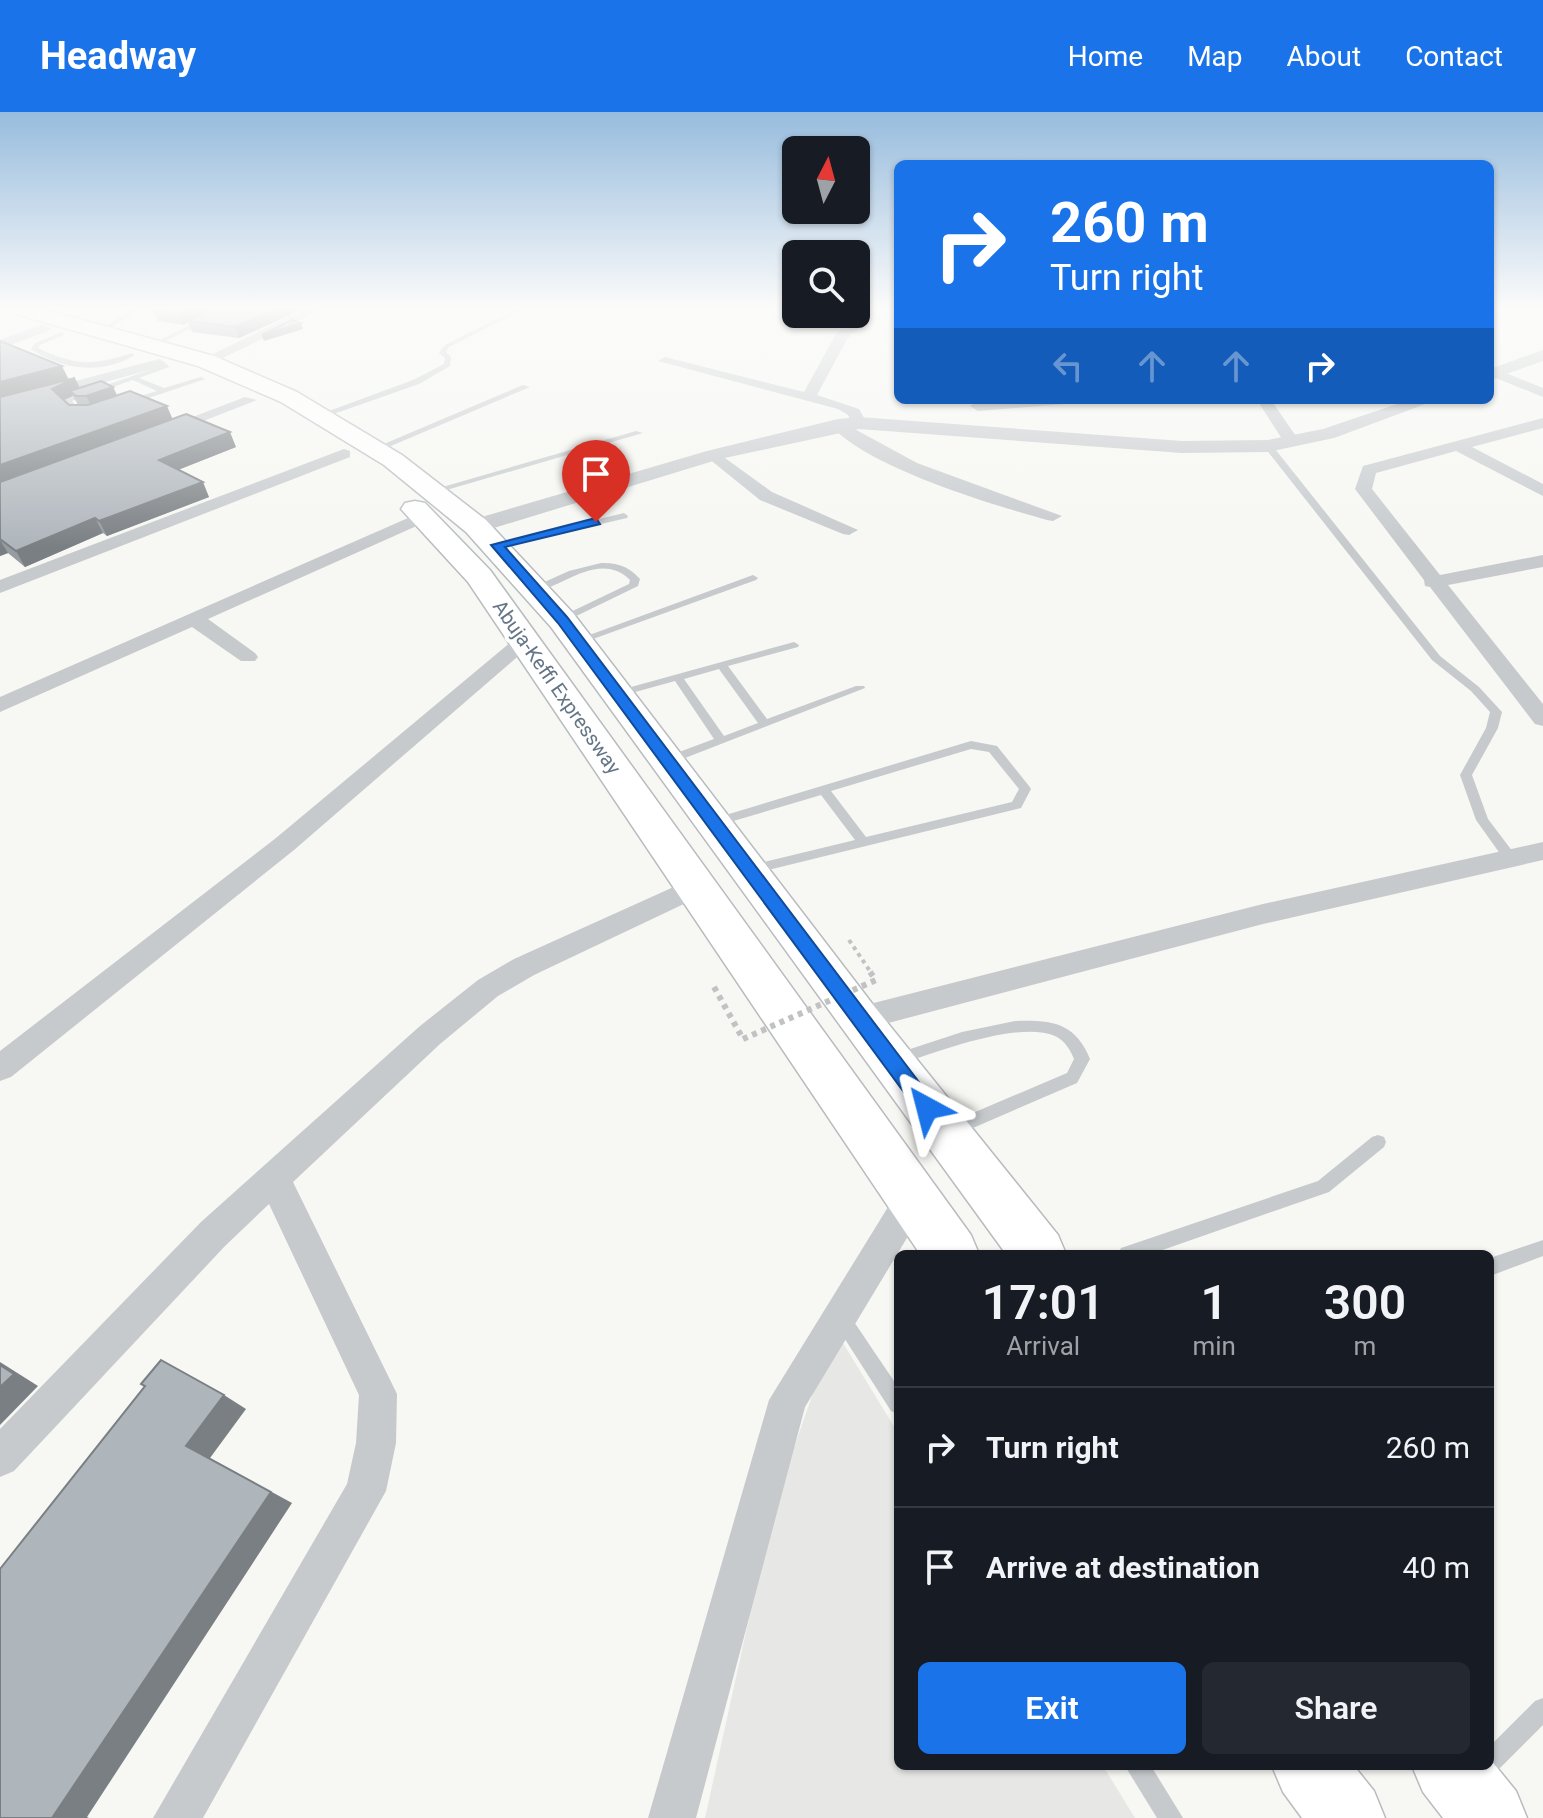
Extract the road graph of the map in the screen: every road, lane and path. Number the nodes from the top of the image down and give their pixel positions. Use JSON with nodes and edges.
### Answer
{"nodes":[{"id":1,"x":70,"y":388,"type":"edge"},
{"id":2,"x":98,"y":388,"type":"edge"},
{"id":3,"x":135,"y":388,"type":"edge"},
{"id":4,"x":231,"y":388,"type":"edge"},
{"id":5,"x":250,"y":388,"type":"edge"},
{"id":6,"x":400,"y":388,"type":"edge"},
{"id":7,"x":524,"y":388,"type":"edge"},
{"id":8,"x":771,"y":388,"type":"edge"},
{"id":9,"x":814,"y":388,"type":"edge"},
{"id":10,"x":809,"y":397,"type":"junction"},
{"id":11,"x":250,"y":400,"type":"junction"},
{"id":12,"x":980,"y":404,"type":"edge"},
{"id":13,"x":1267,"y":404,"type":"edge"},
{"id":14,"x":1415,"y":404,"type":"edge"},
{"id":15,"x":122,"y":405,"type":"edge"},
{"id":16,"x":0,"y":406,"type":"edge"},
{"id":17,"x":94,"y":414,"type":"edge"},
{"id":18,"x":322,"y":415,"type":"junction"},
{"id":19,"x":859,"y":423,"type":"junction"},
{"id":20,"x":1543,"y":423,"type":"edge"},
{"id":21,"x":838,"y":425,"type":"junction"},
{"id":22,"x":972,"y":431,"type":"junction"},
{"id":23,"x":639,"y":433,"type":"dead end"},
{"id":24,"x":147,"y":438,"type":"edge"},
{"id":25,"x":1292,"y":442,"type":"junction"},
{"id":26,"x":1268,"y":446,"type":"junction"},
{"id":27,"x":1458,"y":446,"type":"junction"},
{"id":28,"x":360,"y":451,"type":"junction"},
{"id":29,"x":714,"y":455,"type":"junction"},
{"id":30,"x":1543,"y":491,"type":"edge"},
{"id":31,"x":428,"y":504,"type":"junction"},
{"id":32,"x":624,"y":516,"type":"dead end"},
{"id":33,"x":1053,"y":516,"type":"dead end"},
{"id":34,"x":849,"y":530,"type":"dead end"},
{"id":35,"x":487,"y":535,"type":"junction"},
{"id":36,"x":1543,"y":561,"type":"edge"},
{"id":37,"x":753,"y":578,"type":"dead end"},
{"id":38,"x":1432,"y":582,"type":"junction"},
{"id":39,"x":0,"y":587,"type":"edge"},
{"id":40,"x":534,"y":589,"type":"junction"},
{"id":41,"x":192,"y":617,"type":"junction"},
{"id":42,"x":570,"y":630,"type":"junction"},
{"id":43,"x":524,"y":641,"type":"junction"},
{"id":44,"x":794,"y":645,"type":"dead end"},
{"id":45,"x":248,"y":657,"type":"dead end"},
{"id":46,"x":722,"y":665,"type":"junction"},
{"id":47,"x":677,"y":677,"type":"junction"},
{"id":48,"x":860,"y":688,"type":"dead end"},
{"id":49,"x":617,"y":694,"type":"junction"},
{"id":50,"x":0,"y":705,"type":"edge"},
{"id":51,"x":1541,"y":715,"type":"edge"},
{"id":52,"x":765,"y":724,"type":"junction"},
{"id":53,"x":721,"y":740,"type":"junction"},
{"id":54,"x":667,"y":761,"type":"junction"},
{"id":55,"x":823,"y":789,"type":"junction"},
{"id":56,"x":712,"y":823,"type":"junction"},
{"id":57,"x":863,"y":842,"type":"junction"},
{"id":58,"x":1543,"y":851,"type":"edge"},
{"id":59,"x":1511,"y":859,"type":"junction"},
{"id":60,"x":747,"y":870,"type":"junction"},
{"id":61,"x":698,"y":886,"type":"junction"},
{"id":62,"x":849,"y":940,"type":"dead end"},
{"id":63,"x":714,"y":987,"type":"dead end"},
{"id":64,"x":858,"y":1019,"type":"junction"},
{"id":65,"x":890,"y":1061,"type":"junction"},
{"id":66,"x":0,"y":1068,"type":"edge"},
{"id":67,"x":945,"y":1132,"type":"junction"},
{"id":68,"x":1378,"y":1142,"type":"dead end"},
{"id":69,"x":274,"y":1179,"type":"junction"},
{"id":70,"x":913,"y":1197,"type":"junction"},
{"id":71,"x":1543,"y":1248,"type":"edge"},
{"id":72,"x":949,"y":1250,"type":"edge"},
{"id":73,"x":1036,"y":1250,"type":"edge"},
{"id":74,"x":1139,"y":1250,"type":"edge"},
{"id":75,"x":1494,"y":1266,"type":"edge"},
{"id":76,"x":840,"y":1316,"type":"junction"},
{"id":77,"x":894,"y":1398,"type":"edge"},
{"id":78,"x":0,"y":1457,"type":"edge"},
{"id":79,"x":1543,"y":1709,"type":"edge"},
{"id":80,"x":1494,"y":1761,"type":"edge"},
{"id":81,"x":1140,"y":1770,"type":"edge"},
{"id":82,"x":1312,"y":1770,"type":"edge"},
{"id":83,"x":177,"y":1818,"type":"edge"},
{"id":84,"x":672,"y":1818,"type":"edge"},
{"id":85,"x":1171,"y":1818,"type":"edge"},
{"id":86,"x":1347,"y":1818,"type":"edge"}],
"edges":[{"from":1,"to":16,"type":"street"},
{"from":2,"to":17,"type":"lane"},
{"from":3,"to":15,"type":"lane"},
{"from":4,"to":11,"type":"highway","name":"Abuja-Keffi Expressway"},
{"from":5,"to":18,"type":"highway","name":"Abuja-Keffi Expressway"},
{"from":6,"to":18,"type":"lane"},
{"from":7,"to":28,"type":"lane"},
{"from":8,"to":10,"type":"street"},
{"from":9,"to":10,"type":"street"},
{"from":10,"to":19,"type":"street"},
{"from":11,"to":24,"type":"street"},
{"from":11,"to":28,"type":"highway","name":"Abuja-Keffi Expressway"},
{"from":12,"to":22,"type":"street"},
{"from":13,"to":25,"type":"street"},
{"from":14,"to":25,"type":"street"},
{"from":18,"to":28,"type":"highway","name":"Abuja-Keffi Expressway"},
{"from":19,"to":21,"type":"street"},
{"from":19,"to":22,"type":"street"},
{"from":20,"to":27,"type":"street"},
{"from":21,"to":29,"type":"street"},
{"from":21,"to":33,"type":"street"},
{"from":22,"to":26,"type":"street"},
{"from":23,"to":31,"type":"lane"},
{"from":25,"to":26,"type":"street"},
{"from":26,"to":59,"type":"lane"},
{"from":27,"to":30,"type":"street"},
{"from":27,"to":38,"type":"street"},
{"from":28,"to":31,"type":"highway","name":"Abuja-Keffi Expressway"},
{"from":28,"to":39,"type":"street"},
{"from":29,"to":34,"type":"street"},
{"from":29,"to":35,"type":"street"},
{"from":31,"to":35,"type":"highway","name":"Abuja-Keffi Expressway"},
{"from":31,"to":41,"type":"street"},
{"from":31,"to":43,"type":"highway","name":"Abuja-Keffi Expressway"},
{"from":32,"to":35,"type":"lane"},
{"from":35,"to":40,"type":"highway","name":"Abuja-Keffi Expressway"},
{"from":36,"to":38,"type":"street"},
{"from":37,"to":42,"type":"lane"},
{"from":38,"to":51,"type":"street"},
{"from":40,"to":42,"type":"highway","name":"Abuja-Keffi Expressway"},
{"from":40,"to":42,"type":"lane"},
{"from":41,"to":45,"type":"street"},
{"from":41,"to":50,"type":"street"},
{"from":42,"to":49,"type":"highway","name":"Abuja-Keffi Expressway"},
{"from":43,"to":61,"type":"highway","name":"Abuja-Keffi Expressway"},
{"from":43,"to":66,"type":"street"},
{"from":44,"to":46,"type":"lane"},
{"from":46,"to":47,"type":"lane"},
{"from":46,"to":52,"type":"lane"},
{"from":47,"to":49,"type":"lane"},
{"from":47,"to":53,"type":"lane"},
{"from":48,"to":52,"type":"lane"},
{"from":49,"to":54,"type":"highway","name":"Abuja-Keffi Expressway"},
{"from":52,"to":53,"type":"lane"},
{"from":53,"to":54,"type":"lane"},
{"from":54,"to":56,"type":"highway","name":"Abuja-Keffi Expressway"},
{"from":55,"to":56,"type":"lane"},
{"from":55,"to":57,"type":"lane"},
{"from":55,"to":57,"type":"lane"},
{"from":56,"to":60,"type":"highway","name":"Abuja-Keffi Expressway"},
{"from":57,"to":60,"type":"lane"},
{"from":58,"to":59,"type":"street"},
{"from":59,"to":64,"type":"street"},
{"from":60,"to":64,"type":"highway","name":"Abuja-Keffi Expressway"},
{"from":61,"to":69,"type":"street"},
{"from":61,"to":70,"type":"highway","name":"Abuja-Keffi Expressway"},
{"from":62,"to":63,"type":"path","bridge":true},
{"from":64,"to":65,"type":"highway","name":"Abuja-Keffi Expressway"},
{"from":65,"to":67,"type":"highway","name":"Abuja-Keffi Expressway"},
{"from":65,"to":67,"type":"lane"},
{"from":67,"to":73,"type":"highway","name":"Abuja-Keffi Expressway"},
{"from":68,"to":74,"type":"lane"},
{"from":69,"to":78,"type":"street"},
{"from":69,"to":83,"type":"street"},
{"from":70,"to":72,"type":"highway","name":"Abuja-Keffi Expressway"},
{"from":70,"to":76,"type":"street"},
{"from":71,"to":75,"type":"lane"},
{"from":76,"to":77,"type":"lane"},
{"from":76,"to":84,"type":"street"},
{"from":79,"to":80,"type":"lane"},
{"from":81,"to":85,"type":"lane"},
{"from":82,"to":86,"type":"highway"}]}
